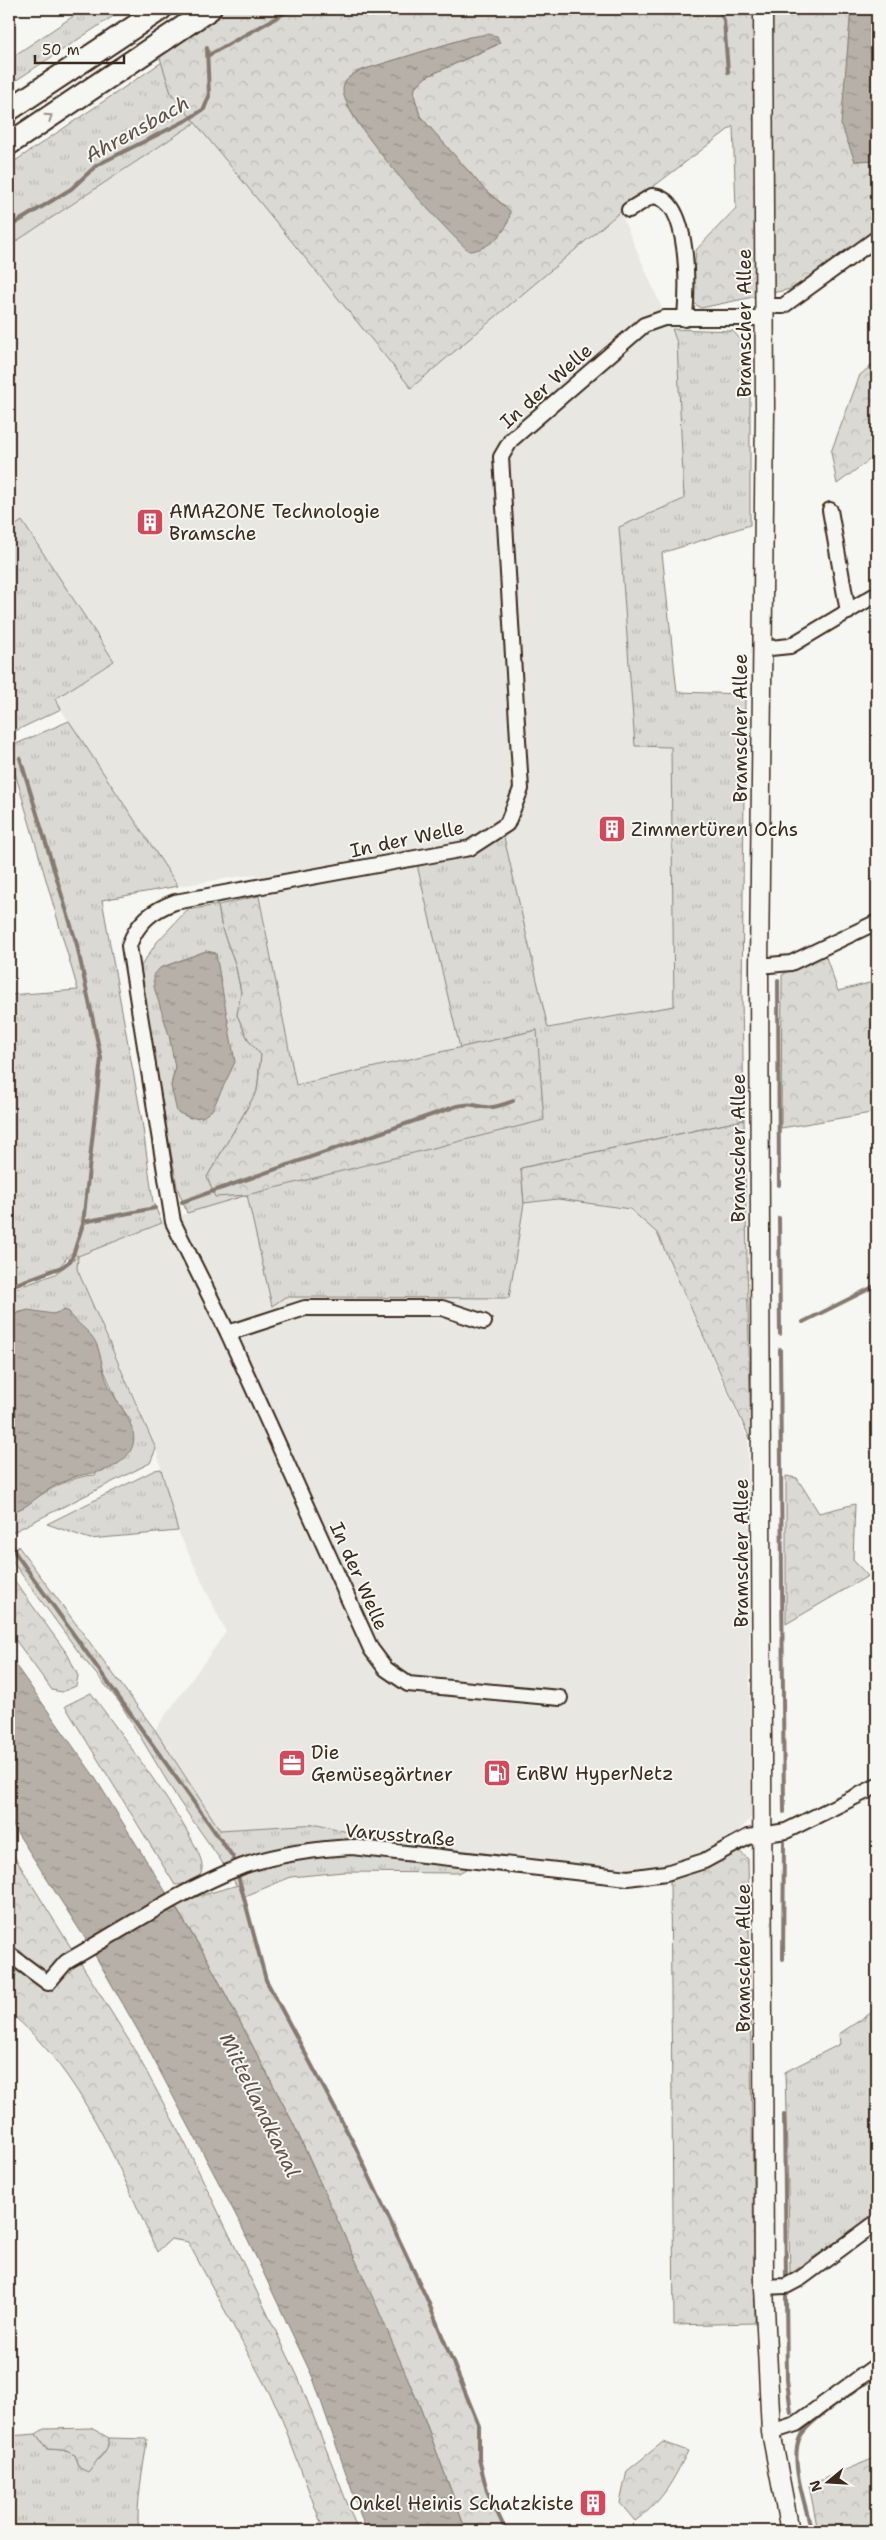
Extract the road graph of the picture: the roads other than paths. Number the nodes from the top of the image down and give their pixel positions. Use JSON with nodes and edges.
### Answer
{"nodes":[{"id":1,"x":161,"y":9,"type":"edge"},
{"id":2,"x":210,"y":9,"type":"edge"},
{"id":3,"x":763,"y":9,"type":"edge"},
{"id":4,"x":9,"y":110,"type":"edge"},
{"id":5,"x":9,"y":144,"type":"edge"},
{"id":6,"x":628,"y":210,"type":"dead end"},
{"id":7,"x":877,"y":238,"type":"edge"},
{"id":8,"x":764,"y":312,"type":"junction"},
{"id":9,"x":685,"y":319,"type":"junction"},
{"id":10,"x":830,"y":510,"type":"dead end"},
{"id":11,"x":877,"y":594,"type":"edge"},
{"id":12,"x":848,"y":612,"type":"junction"},
{"id":13,"x":761,"y":649,"type":"junction"},
{"id":14,"x":877,"y":922,"type":"edge"},
{"id":15,"x":759,"y":966,"type":"junction"},
{"id":16,"x":484,"y":1322,"type":"dead end"},
{"id":17,"x":228,"y":1333,"type":"junction"},
{"id":18,"x":560,"y":1698,"type":"dead end"},
{"id":19,"x":877,"y":1786,"type":"edge"},
{"id":20,"x":763,"y":1834,"type":"junction"},
{"id":21,"x":9,"y":1954,"type":"edge"},
{"id":22,"x":877,"y":2222,"type":"edge"},
{"id":23,"x":764,"y":2287,"type":"junction"},
{"id":24,"x":877,"y":2365,"type":"edge"},
{"id":25,"x":771,"y":2432,"type":"junction"},
{"id":26,"x":790,"y":2531,"type":"edge"}],
"edges":[{"from":1,"to":4,"type":"highway"},
{"from":5,"to":2,"type":"highway","one_way":true},
{"from":3,"to":8,"type":"main road","name":"Bramscher Allee"},
{"from":6,"to":9,"type":"street"},
{"from":7,"to":8,"type":"street","name":"In der Welle"},
{"from":8,"to":9,"type":"street","name":"In der Welle"},
{"from":8,"to":13,"type":"main road","name":"Bramscher Allee"},
{"from":9,"to":17,"type":"street","name":"In der Welle"},
{"from":10,"to":12,"type":"street"},
{"from":11,"to":12,"type":"street"},
{"from":12,"to":13,"type":"street"},
{"from":13,"to":15,"type":"main road","name":"Bramscher Allee"},
{"from":14,"to":15,"type":"street"},
{"from":15,"to":20,"type":"main road","name":"Bramscher Allee"},
{"from":16,"to":17,"type":"street"},
{"from":17,"to":18,"type":"street","name":"In der Welle"},
{"from":19,"to":20,"type":"street","name":"Varusstraße"},
{"from":20,"to":21,"type":"street","name":"Varusstraße"},
{"from":20,"to":23,"type":"main road","name":"Bramscher Allee"},
{"from":22,"to":23,"type":"street"},
{"from":23,"to":25,"type":"main road","name":"Bramscher Allee"},
{"from":24,"to":25,"type":"street"},
{"from":25,"to":26,"type":"main road","name":"Bramscher Allee"}]}
